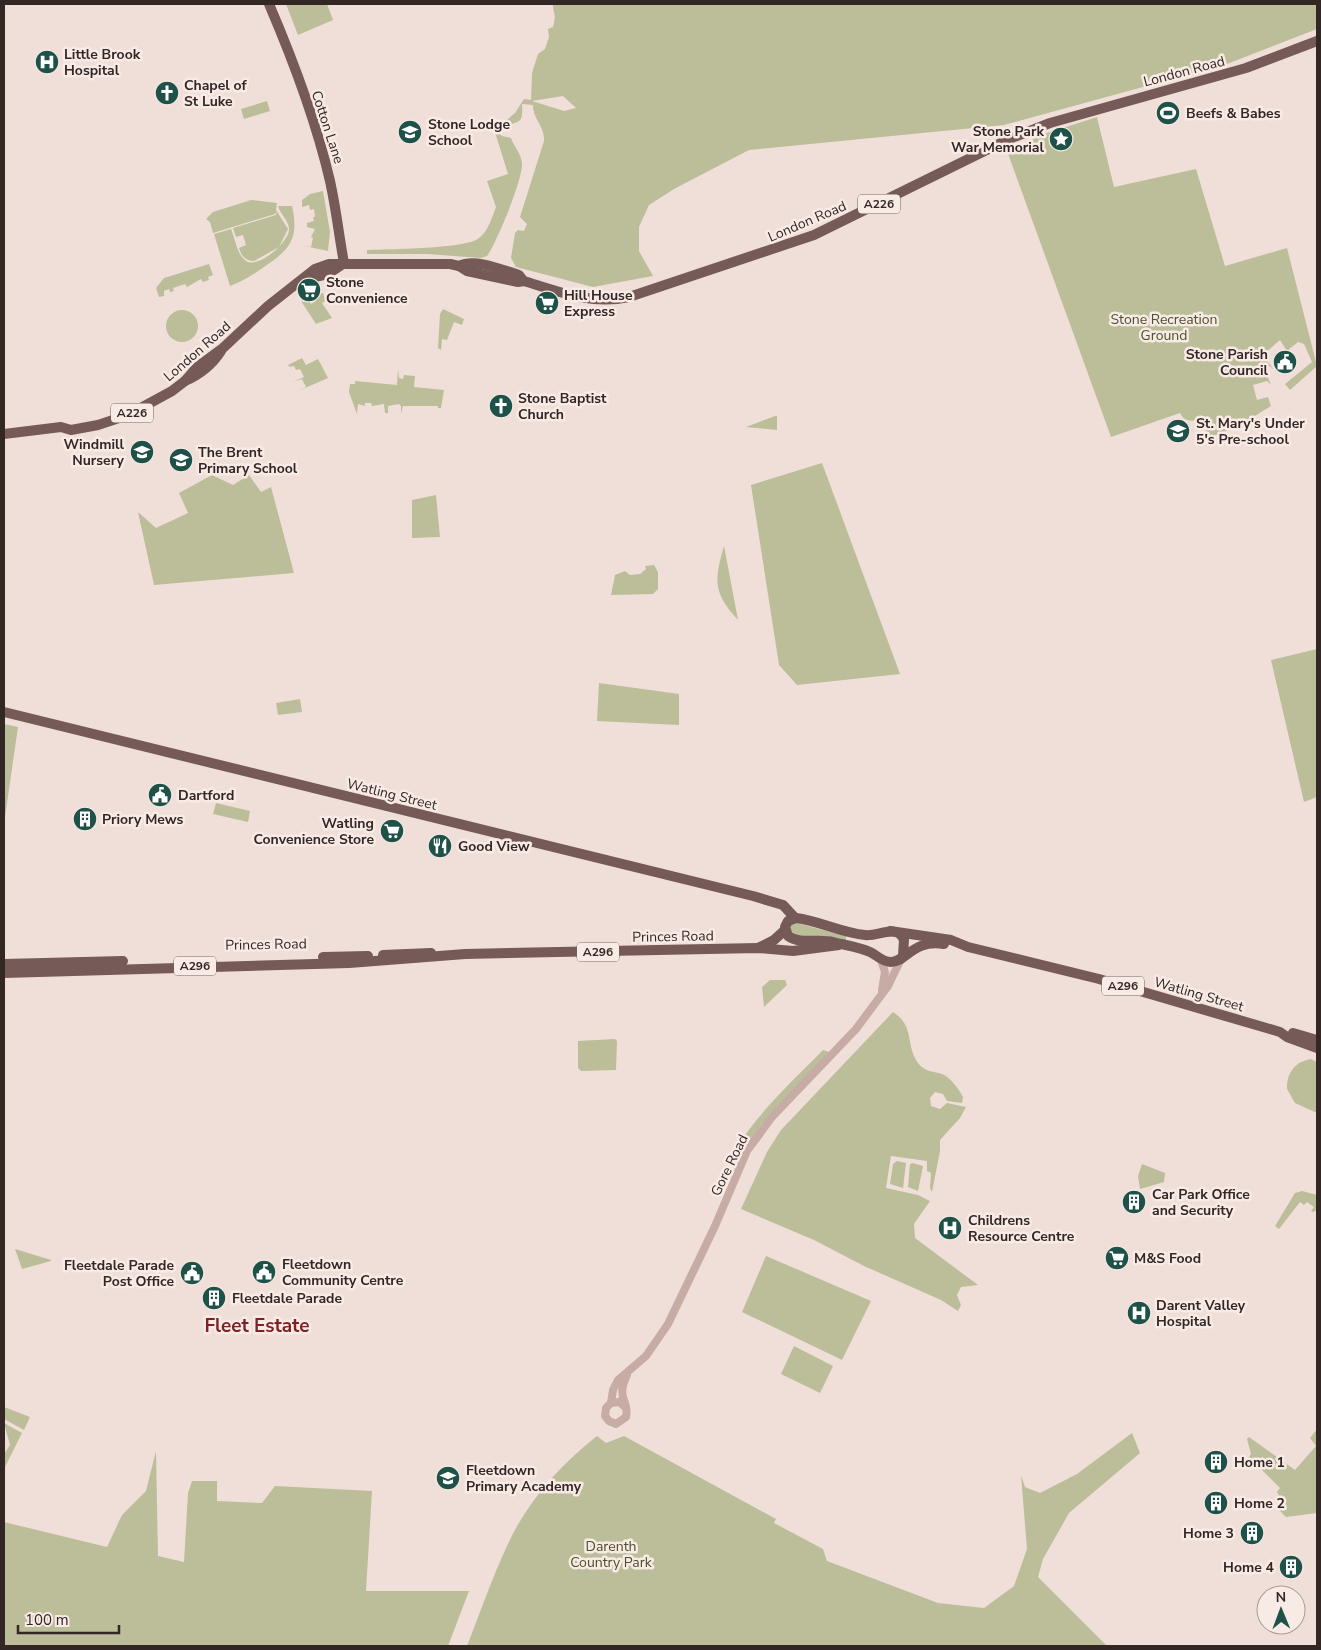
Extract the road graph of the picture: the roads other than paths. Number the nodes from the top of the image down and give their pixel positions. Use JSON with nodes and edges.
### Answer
{"nodes":[{"id":1,"x":269,"y":4,"type":"edge"},
{"id":2,"x":1317,"y":41,"type":"edge"},
{"id":3,"x":344,"y":263,"type":"junction"},
{"id":4,"x":4,"y":434,"type":"edge"},
{"id":5,"x":4,"y":712,"type":"edge"},
{"id":6,"x":774,"y":902,"type":"junction"},
{"id":7,"x":795,"y":918,"type":"junction"},
{"id":8,"x":785,"y":929,"type":"junction"},
{"id":9,"x":890,"y":931,"type":"junction"},
{"id":10,"x":839,"y":945,"type":"junction"},
{"id":11,"x":964,"y":946,"type":"junction"},
{"id":12,"x":758,"y":948,"type":"junction"},
{"id":13,"x":438,"y":956,"type":"junction"},
{"id":14,"x":902,"y":957,"type":"junction"},
{"id":15,"x":882,"y":960,"type":"junction"},
{"id":16,"x":4,"y":964,"type":"edge"},
{"id":17,"x":4,"y":973,"type":"edge"},
{"id":18,"x":882,"y":990,"type":"junction"},
{"id":19,"x":1280,"y":1032,"type":"junction"},
{"id":20,"x":1317,"y":1040,"type":"edge"},
{"id":21,"x":1317,"y":1048,"type":"edge"},
{"id":22,"x":628,"y":1372,"type":"junction"},
{"id":23,"x":611,"y":1403,"type":"junction"},
{"id":24,"x":625,"y":1407,"type":"junction"}],
"edges":[{"from":1,"to":3,"type":"main road","name":"Cotton Lane"},
{"from":2,"to":3,"type":"main road","name":"London Road","number":"A226"},
{"from":3,"to":4,"type":"main road","name":"London Road","number":"A226"},
{"from":5,"to":6,"type":"main road","name":"Watling Street"},
{"from":6,"to":7,"type":"main road","name":"Watling Street"},
{"from":6,"to":8,"type":"main road"},
{"from":7,"to":8,"type":"main road","name":"Princes Road"},
{"from":7,"to":9,"type":"main road","name":"Watling Street"},
{"from":8,"to":10,"type":"main road"},
{"from":8,"to":12,"type":"main road","name":"Princes Road","number":"A296"},
{"from":9,"to":11,"type":"main road","name":"Watling Street","number":"A296"},
{"from":9,"to":14,"type":"main road"},
{"from":10,"to":12,"type":"main road","name":"Princes Road","number":"A296"},
{"from":10,"to":15,"type":"main road"},
{"from":11,"to":14,"type":"main road","name":"Watling Street","number":"A296"},
{"from":11,"to":19,"type":"main road","name":"Watling Street","number":"A296"},
{"from":12,"to":13,"type":"main road","name":"Princes Road","number":"A296"},
{"from":13,"to":16,"type":"main road","name":"Princes Road","number":"A296"},
{"from":13,"to":17,"type":"main road","name":"Princes Road","number":"A296"},
{"from":14,"to":15,"type":"main road"},
{"from":14,"to":18,"type":"street","name":"Gore Road"},
{"from":15,"to":18,"type":"street","name":"Gore Road"},
{"from":18,"to":22,"type":"street","name":"Gore Road"},
{"from":19,"to":20,"type":"main road","name":"Watling Street","number":"A296"},
{"from":19,"to":21,"type":"main road","name":"Watling Street","number":"A296"},
{"from":22,"to":23,"type":"street","name":"Gore Road"},
{"from":22,"to":24,"type":"street"},
{"from":23,"to":24,"type":"street"},
{"from":23,"to":24,"type":"street"}]}
